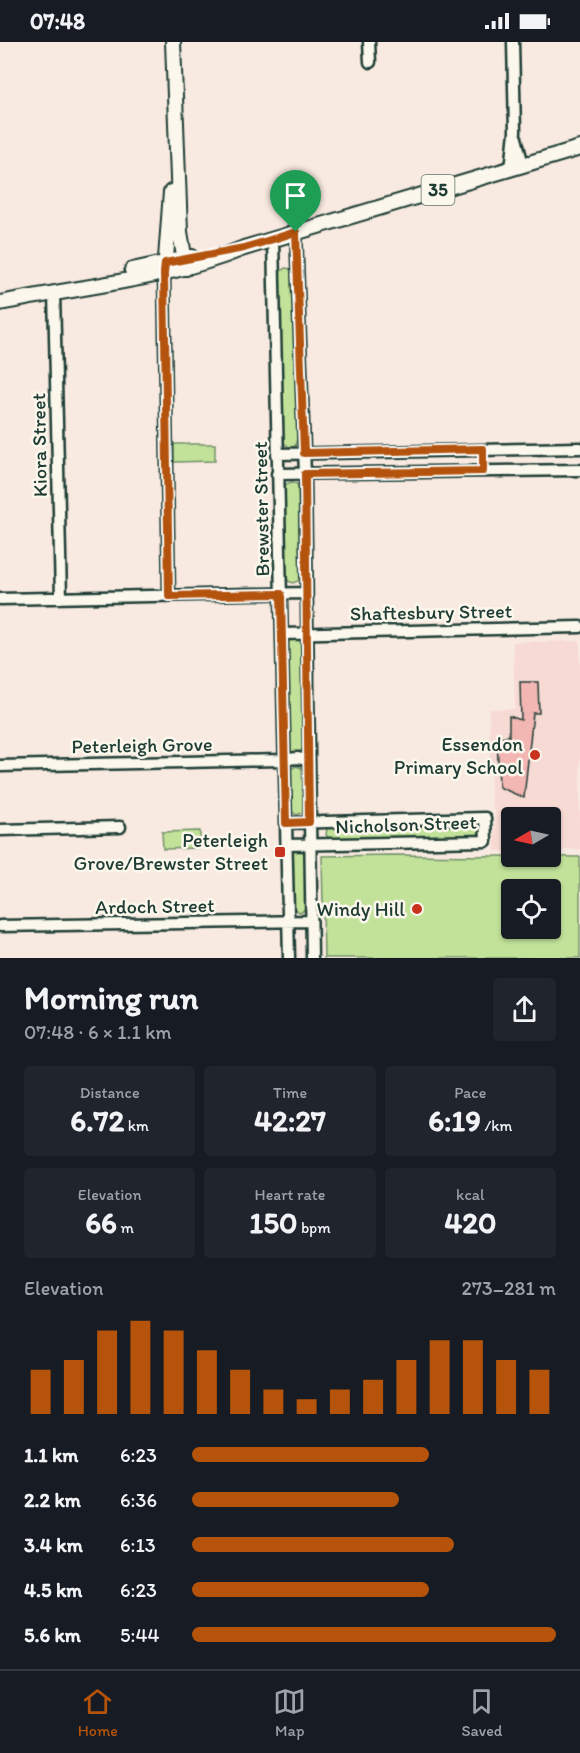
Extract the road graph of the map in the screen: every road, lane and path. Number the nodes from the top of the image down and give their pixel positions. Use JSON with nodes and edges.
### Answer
{"nodes":[{"id":1,"x":172,"y":42,"type":"edge"},
{"id":2,"x":369,"y":42,"type":"edge"},
{"id":3,"x":513,"y":42,"type":"edge"},
{"id":4,"x":370,"y":62,"type":"dead end"},
{"id":5,"x":175,"y":139,"type":"junction"},
{"id":6,"x":580,"y":148,"type":"edge"},
{"id":7,"x":517,"y":167,"type":"junction"},
{"id":8,"x":296,"y":232,"type":"junction"},
{"id":9,"x":273,"y":239,"type":"junction"},
{"id":10,"x":185,"y":263,"type":"junction"},
{"id":11,"x":164,"y":270,"type":"junction"},
{"id":12,"x":54,"y":292,"type":"junction"},
{"id":13,"x":0,"y":303,"type":"edge"},
{"id":14,"x":580,"y":448,"type":"edge"},
{"id":15,"x":483,"y":449,"type":"junction"},
{"id":16,"x":304,"y":453,"type":"junction"},
{"id":17,"x":278,"y":454,"type":"junction"},
{"id":18,"x":580,"y":470,"type":"edge"},
{"id":19,"x":483,"y":471,"type":"junction"},
{"id":20,"x":277,"y":474,"type":"junction"},
{"id":21,"x":305,"y":474,"type":"junction"},
{"id":22,"x":306,"y":593,"type":"junction"},
{"id":23,"x":281,"y":594,"type":"junction"},
{"id":24,"x":169,"y":596,"type":"junction"},
{"id":25,"x":61,"y":598,"type":"junction"},
{"id":26,"x":0,"y":599,"type":"edge"},
{"id":27,"x":580,"y":627,"type":"edge"},
{"id":28,"x":307,"y":633,"type":"junction"},
{"id":29,"x":282,"y":634,"type":"junction"},
{"id":30,"x":285,"y":760,"type":"junction"},
{"id":31,"x":309,"y":760,"type":"junction"},
{"id":32,"x":0,"y":766,"type":"edge"},
{"id":33,"x":309,"y":822,"type":"junction"},
{"id":34,"x":286,"y":823,"type":"junction"},
{"id":35,"x":120,"y":827,"type":"dead end"},
{"id":36,"x":0,"y":830,"type":"edge"},
{"id":37,"x":310,"y":844,"type":"junction"},
{"id":38,"x":287,"y":845,"type":"junction"},
{"id":39,"x":289,"y":921,"type":"junction"},
{"id":40,"x":311,"y":921,"type":"junction"},
{"id":41,"x":0,"y":926,"type":"edge"},
{"id":42,"x":289,"y":958,"type":"edge"},
{"id":43,"x":312,"y":958,"type":"edge"}],
"edges":[{"from":1,"to":5,"type":"main road"},
{"from":2,"to":4,"type":"street"},
{"from":3,"to":7,"type":"street"},
{"from":5,"to":10,"type":"main road"},
{"from":5,"to":11,"type":"main road"},
{"from":6,"to":7,"type":"main road","number":"35"},
{"from":7,"to":8,"type":"main road","number":"35"},
{"from":8,"to":9,"type":"main road","number":"35"},
{"from":8,"to":16,"type":"street"},
{"from":9,"to":10,"type":"main road","number":"35"},
{"from":9,"to":17,"type":"street","name":"Brewster Street"},
{"from":10,"to":11,"type":"main road","number":"35"},
{"from":11,"to":12,"type":"main road","number":"35"},
{"from":11,"to":24,"type":"street"},
{"from":12,"to":13,"type":"main road","number":"35"},
{"from":12,"to":25,"type":"street","name":"Kiora Street"},
{"from":14,"to":15,"type":"street"},
{"from":15,"to":16,"type":"street"},
{"from":15,"to":19,"type":"street"},
{"from":16,"to":17,"type":"street"},
{"from":16,"to":21,"type":"street"},
{"from":17,"to":20,"type":"street","name":"Brewster Street"},
{"from":18,"to":19,"type":"street"},
{"from":19,"to":21,"type":"street"},
{"from":20,"to":21,"type":"street"},
{"from":20,"to":23,"type":"street","name":"Brewster Street"},
{"from":21,"to":22,"type":"street"},
{"from":22,"to":23,"type":"street"},
{"from":22,"to":28,"type":"street"},
{"from":23,"to":24,"type":"street"},
{"from":23,"to":29,"type":"street","name":"Brewster Street"},
{"from":24,"to":25,"type":"street"},
{"from":25,"to":26,"type":"street"},
{"from":27,"to":28,"type":"street","name":"Shaftesbury Street"},
{"from":28,"to":29,"type":"street","name":"Shaftesbury Street"},
{"from":28,"to":31,"type":"street"},
{"from":29,"to":30,"type":"street","name":"Brewster Street"},
{"from":30,"to":31,"type":"street","name":"Peterleigh Grove"},
{"from":30,"to":32,"type":"street","name":"Peterleigh Grove"},
{"from":30,"to":34,"type":"street","name":"Brewster Street"},
{"from":31,"to":33,"type":"street"},
{"from":33,"to":34,"type":"street","name":"Nicholson Street"},
{"from":33,"to":37,"type":"street"},
{"from":33,"to":37,"type":"street","name":"Nicholson Street"},
{"from":34,"to":38,"type":"street","name":"Brewster Street"},
{"from":35,"to":36,"type":"street"},
{"from":37,"to":38,"type":"street","name":"Nicholson Street"},
{"from":37,"to":40,"type":"street"},
{"from":38,"to":39,"type":"street","name":"Brewster Street"},
{"from":39,"to":40,"type":"street","name":"Ardoch Street"},
{"from":39,"to":41,"type":"street","name":"Ardoch Street"},
{"from":39,"to":42,"type":"street","name":"Brewster Street"},
{"from":40,"to":43,"type":"street"}]}
